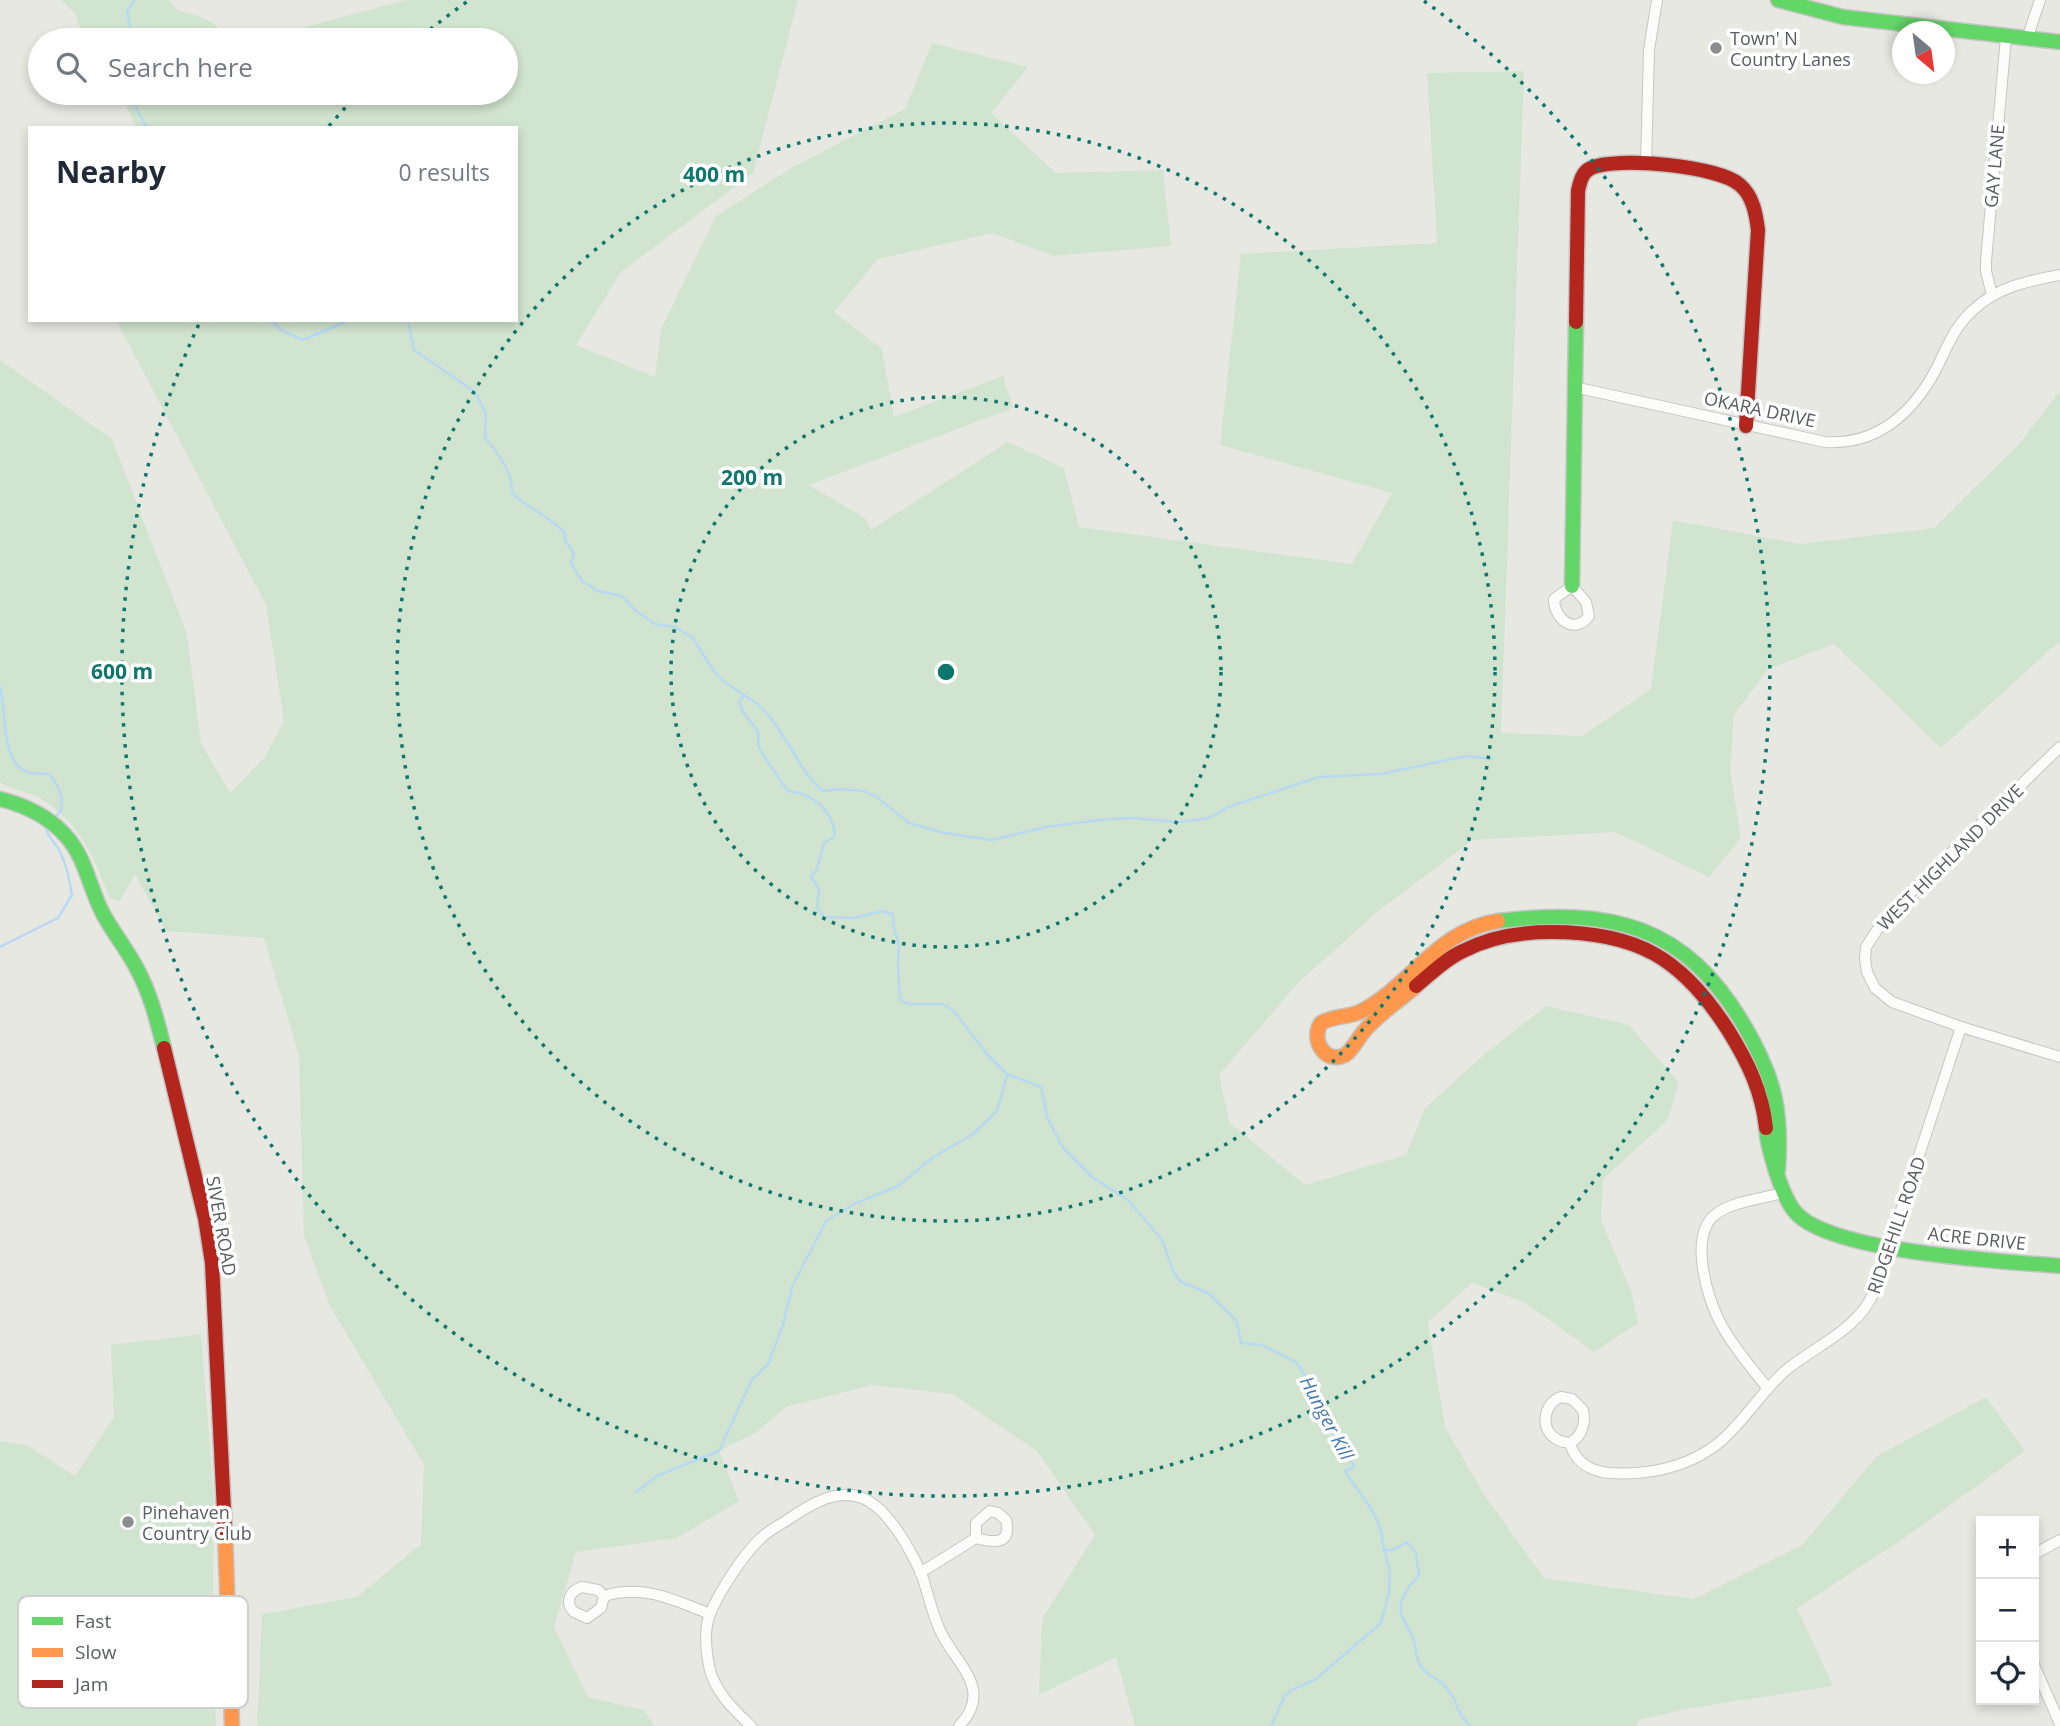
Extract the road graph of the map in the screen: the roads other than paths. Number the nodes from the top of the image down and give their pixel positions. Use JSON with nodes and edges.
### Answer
{"nodes":[{"id":1,"x":1657,"y":0,"type":"edge"},
{"id":2,"x":1778,"y":0,"type":"edge"},
{"id":3,"x":2040,"y":0,"type":"edge"},
{"id":4,"x":2006,"y":37,"type":"junction"},
{"id":5,"x":2027,"y":39,"type":"junction"},
{"id":6,"x":2060,"y":42,"type":"edge"},
{"id":7,"x":1646,"y":164,"type":"junction"},
{"id":8,"x":2060,"y":275,"type":"edge"},
{"id":9,"x":1992,"y":295,"type":"junction"},
{"id":10,"x":1574,"y":387,"type":"junction"},
{"id":11,"x":1746,"y":426,"type":"junction"},
{"id":12,"x":1572,"y":586,"type":"dead end"},
{"id":13,"x":2060,"y":747,"type":"edge"},
{"id":14,"x":0,"y":799,"type":"edge"},
{"id":15,"x":1544,"y":925,"type":"junction"},
{"id":16,"x":1429,"y":956,"type":"junction"},
{"id":17,"x":1440,"y":967,"type":"junction"},
{"id":18,"x":1961,"y":1027,"type":"junction"},
{"id":19,"x":2059,"y":1055,"type":"edge"},
{"id":20,"x":1782,"y":1194,"type":"junction"},
{"id":21,"x":1890,"y":1247,"type":"junction"},
{"id":22,"x":2060,"y":1266,"type":"edge"},
{"id":23,"x":1768,"y":1390,"type":"junction"},
{"id":24,"x":1570,"y":1443,"type":"junction"},
{"id":25,"x":976,"y":1538,"type":"dead end"},
{"id":26,"x":2060,"y":1540,"type":"edge"},
{"id":27,"x":2039,"y":1551,"type":"edge"},
{"id":28,"x":920,"y":1573,"type":"junction"},
{"id":29,"x":227,"y":1596,"type":"edge"},
{"id":30,"x":604,"y":1596,"type":"dead end"},
{"id":31,"x":710,"y":1614,"type":"junction"},
{"id":32,"x":2039,"y":1676,"type":"edge"},
{"id":33,"x":231,"y":1708,"type":"edge"},
{"id":34,"x":2060,"y":1724,"type":"edge"},
{"id":35,"x":232,"y":1726,"type":"edge"},
{"id":36,"x":751,"y":1726,"type":"edge"},
{"id":37,"x":959,"y":1726,"type":"edge"}],
"edges":[{"from":1,"to":7,"type":"street"},
{"from":2,"to":4,"type":"street"},
{"from":3,"to":5,"type":"street"},
{"from":4,"to":5,"type":"street"},
{"from":4,"to":9,"type":"street","name":"GAY LANE"},
{"from":5,"to":6,"type":"street"},
{"from":7,"to":10,"type":"street"},
{"from":7,"to":11,"type":"street"},
{"from":8,"to":9,"type":"street","name":"OKARA DRIVE"},
{"from":9,"to":11,"type":"street","name":"OKARA DRIVE"},
{"from":10,"to":11,"type":"street","name":"OKARA DRIVE"},
{"from":10,"to":12,"type":"street"},
{"from":13,"to":18,"type":"street","name":"WEST HIGHLAND DRIVE"},
{"from":14,"to":29,"type":"street","name":"SIVER ROAD"},
{"from":15,"to":16,"type":"street"},
{"from":15,"to":17,"type":"street"},
{"from":15,"to":20,"type":"street"},
{"from":16,"to":17,"type":"street"},
{"from":16,"to":17,"type":"street"},
{"from":18,"to":19,"type":"street","name":"WEST HIGHLAND DRIVE"},
{"from":18,"to":21,"type":"street","name":"RIDGEHILL ROAD"},
{"from":20,"to":21,"type":"street","name":"ACRE DRIVE"},
{"from":20,"to":23,"type":"street"},
{"from":21,"to":22,"type":"street","name":"ACRE DRIVE"},
{"from":21,"to":23,"type":"street","name":"RIDGEHILL ROAD"},
{"from":23,"to":24,"type":"street","name":"RIDGEHILL ROAD"},
{"from":24,"to":24,"type":"street","name":"RIDGEHILL ROAD"},
{"from":25,"to":28,"type":"street"},
{"from":26,"to":27,"type":"street"},
{"from":28,"to":31,"type":"street"},
{"from":28,"to":37,"type":"street"},
{"from":30,"to":31,"type":"street"},
{"from":31,"to":36,"type":"street"},
{"from":32,"to":34,"type":"street"},
{"from":33,"to":35,"type":"street","name":"SIVER ROAD"}]}
